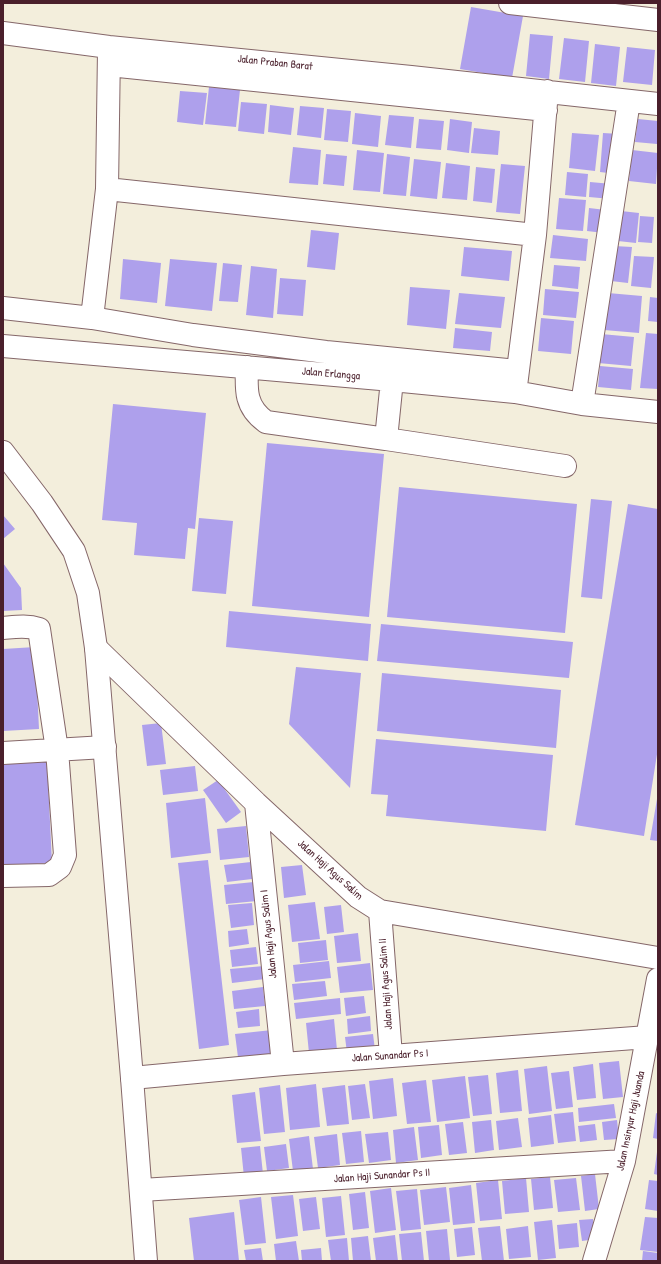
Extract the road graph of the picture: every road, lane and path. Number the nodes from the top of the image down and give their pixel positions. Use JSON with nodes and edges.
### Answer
{"nodes":[{"id":1,"x":510,"y":3,"type":"edge"},
{"id":2,"x":658,"y":20,"type":"edge"},
{"id":3,"x":3,"y":33,"type":"edge"},
{"id":4,"x":109,"y":56,"type":"junction"},
{"id":5,"x":546,"y":100,"type":"junction"},
{"id":6,"x":629,"y":101,"type":"junction"},
{"id":7,"x":658,"y":104,"type":"edge"},
{"id":8,"x":107,"y":189,"type":"junction"},
{"id":9,"x":535,"y":235,"type":"junction"},
{"id":10,"x":3,"y":308,"type":"edge"},
{"id":11,"x":92,"y":318,"type":"junction"},
{"id":12,"x":3,"y":346,"type":"edge"},
{"id":13,"x":247,"y":367,"type":"junction"},
{"id":14,"x":517,"y":371,"type":"junction"},
{"id":15,"x":392,"y":380,"type":"junction"},
{"id":16,"x":515,"y":392,"type":"junction"},
{"id":17,"x":582,"y":404,"type":"junction"},
{"id":18,"x":658,"y":412,"type":"edge"},
{"id":19,"x":386,"y":439,"type":"junction"},
{"id":20,"x":4,"y":455,"type":"edge"},
{"id":21,"x":565,"y":466,"type":"dead end"},
{"id":22,"x":3,"y":628,"type":"edge"},
{"id":23,"x":96,"y":648,"type":"junction"},
{"id":24,"x":105,"y":747,"type":"junction"},
{"id":25,"x":58,"y":750,"type":"junction"},
{"id":26,"x":3,"y":753,"type":"edge"},
{"id":27,"x":256,"y":803,"type":"junction"},
{"id":28,"x":3,"y":876,"type":"edge"},
{"id":29,"x":380,"y":911,"type":"junction"},
{"id":30,"x":658,"y":958,"type":"edge"},
{"id":31,"x":658,"y":980,"type":"edge"},
{"id":32,"x":648,"y":1036,"type":"junction"},
{"id":33,"x":391,"y":1056,"type":"junction"},
{"id":34,"x":283,"y":1064,"type":"junction"},
{"id":35,"x":132,"y":1078,"type":"junction"},
{"id":36,"x":624,"y":1161,"type":"junction"},
{"id":37,"x":141,"y":1190,"type":"junction"},
{"id":38,"x":146,"y":1261,"type":"edge"},
{"id":39,"x":594,"y":1261,"type":"edge"}],
"edges":[{"from":1,"to":2,"type":"main road"},
{"from":3,"to":4,"type":"main road","name":"Jalan Praban Barat"},
{"from":4,"to":5,"type":"main road","name":"Jalan Praban Barat"},
{"from":4,"to":8,"type":"main road"},
{"from":5,"to":6,"type":"main road","name":"Jalan Praban Barat"},
{"from":5,"to":9,"type":"main road"},
{"from":6,"to":7,"type":"main road","name":"Jalan Praban Barat"},
{"from":6,"to":17,"type":"main road"},
{"from":8,"to":9,"type":"main road"},
{"from":8,"to":11,"type":"main road"},
{"from":9,"to":14,"type":"main road"},
{"from":10,"to":11,"type":"main road"},
{"from":11,"to":14,"type":"main road"},
{"from":12,"to":13,"type":"main road","name":"Jalan Erlangga"},
{"from":13,"to":15,"type":"main road","name":"Jalan Erlangga"},
{"from":13,"to":19,"type":"main road"},
{"from":14,"to":16,"type":"main road"},
{"from":15,"to":16,"type":"main road","name":"Jalan Erlangga"},
{"from":15,"to":19,"type":"main road"},
{"from":16,"to":17,"type":"main road","name":"Jalan Erlangga"},
{"from":17,"to":18,"type":"main road","name":"Jalan Erlangga"},
{"from":19,"to":21,"type":"main road"},
{"from":20,"to":23,"type":"main road"},
{"from":22,"to":25,"type":"main road"},
{"from":23,"to":24,"type":"main road"},
{"from":23,"to":27,"type":"main road","name":"Jalan Haji Agus Salim"},
{"from":24,"to":25,"type":"main road"},
{"from":24,"to":35,"type":"main road"},
{"from":25,"to":26,"type":"main road"},
{"from":25,"to":28,"type":"main road"},
{"from":27,"to":29,"type":"main road","name":"Jalan Haji Agus Salim"},
{"from":27,"to":34,"type":"main road","name":"Jalan Haji Agus Salim I"},
{"from":29,"to":30,"type":"main road","name":"Jalan Haji Agus Salim"},
{"from":29,"to":33,"type":"main road","name":"Jalan Haji Agus Salim II"},
{"from":31,"to":32,"type":"main road","name":"Jalan Insinyur Haji Juanda"},
{"from":32,"to":33,"type":"main road","name":"Jalan Sunandar Ps I"},
{"from":32,"to":36,"type":"main road","name":"Jalan Insinyur Haji Juanda"},
{"from":33,"to":34,"type":"main road","name":"Jalan Sunandar Ps I"},
{"from":34,"to":35,"type":"main road","name":"Jalan Sunandar Ps I"},
{"from":35,"to":37,"type":"main road"},
{"from":36,"to":37,"type":"main road","name":"Jalan Haji Sunandar Ps II"},
{"from":36,"to":39,"type":"main road","name":"Jalan Insinyur Haji Juanda"},
{"from":37,"to":38,"type":"main road"}]}
